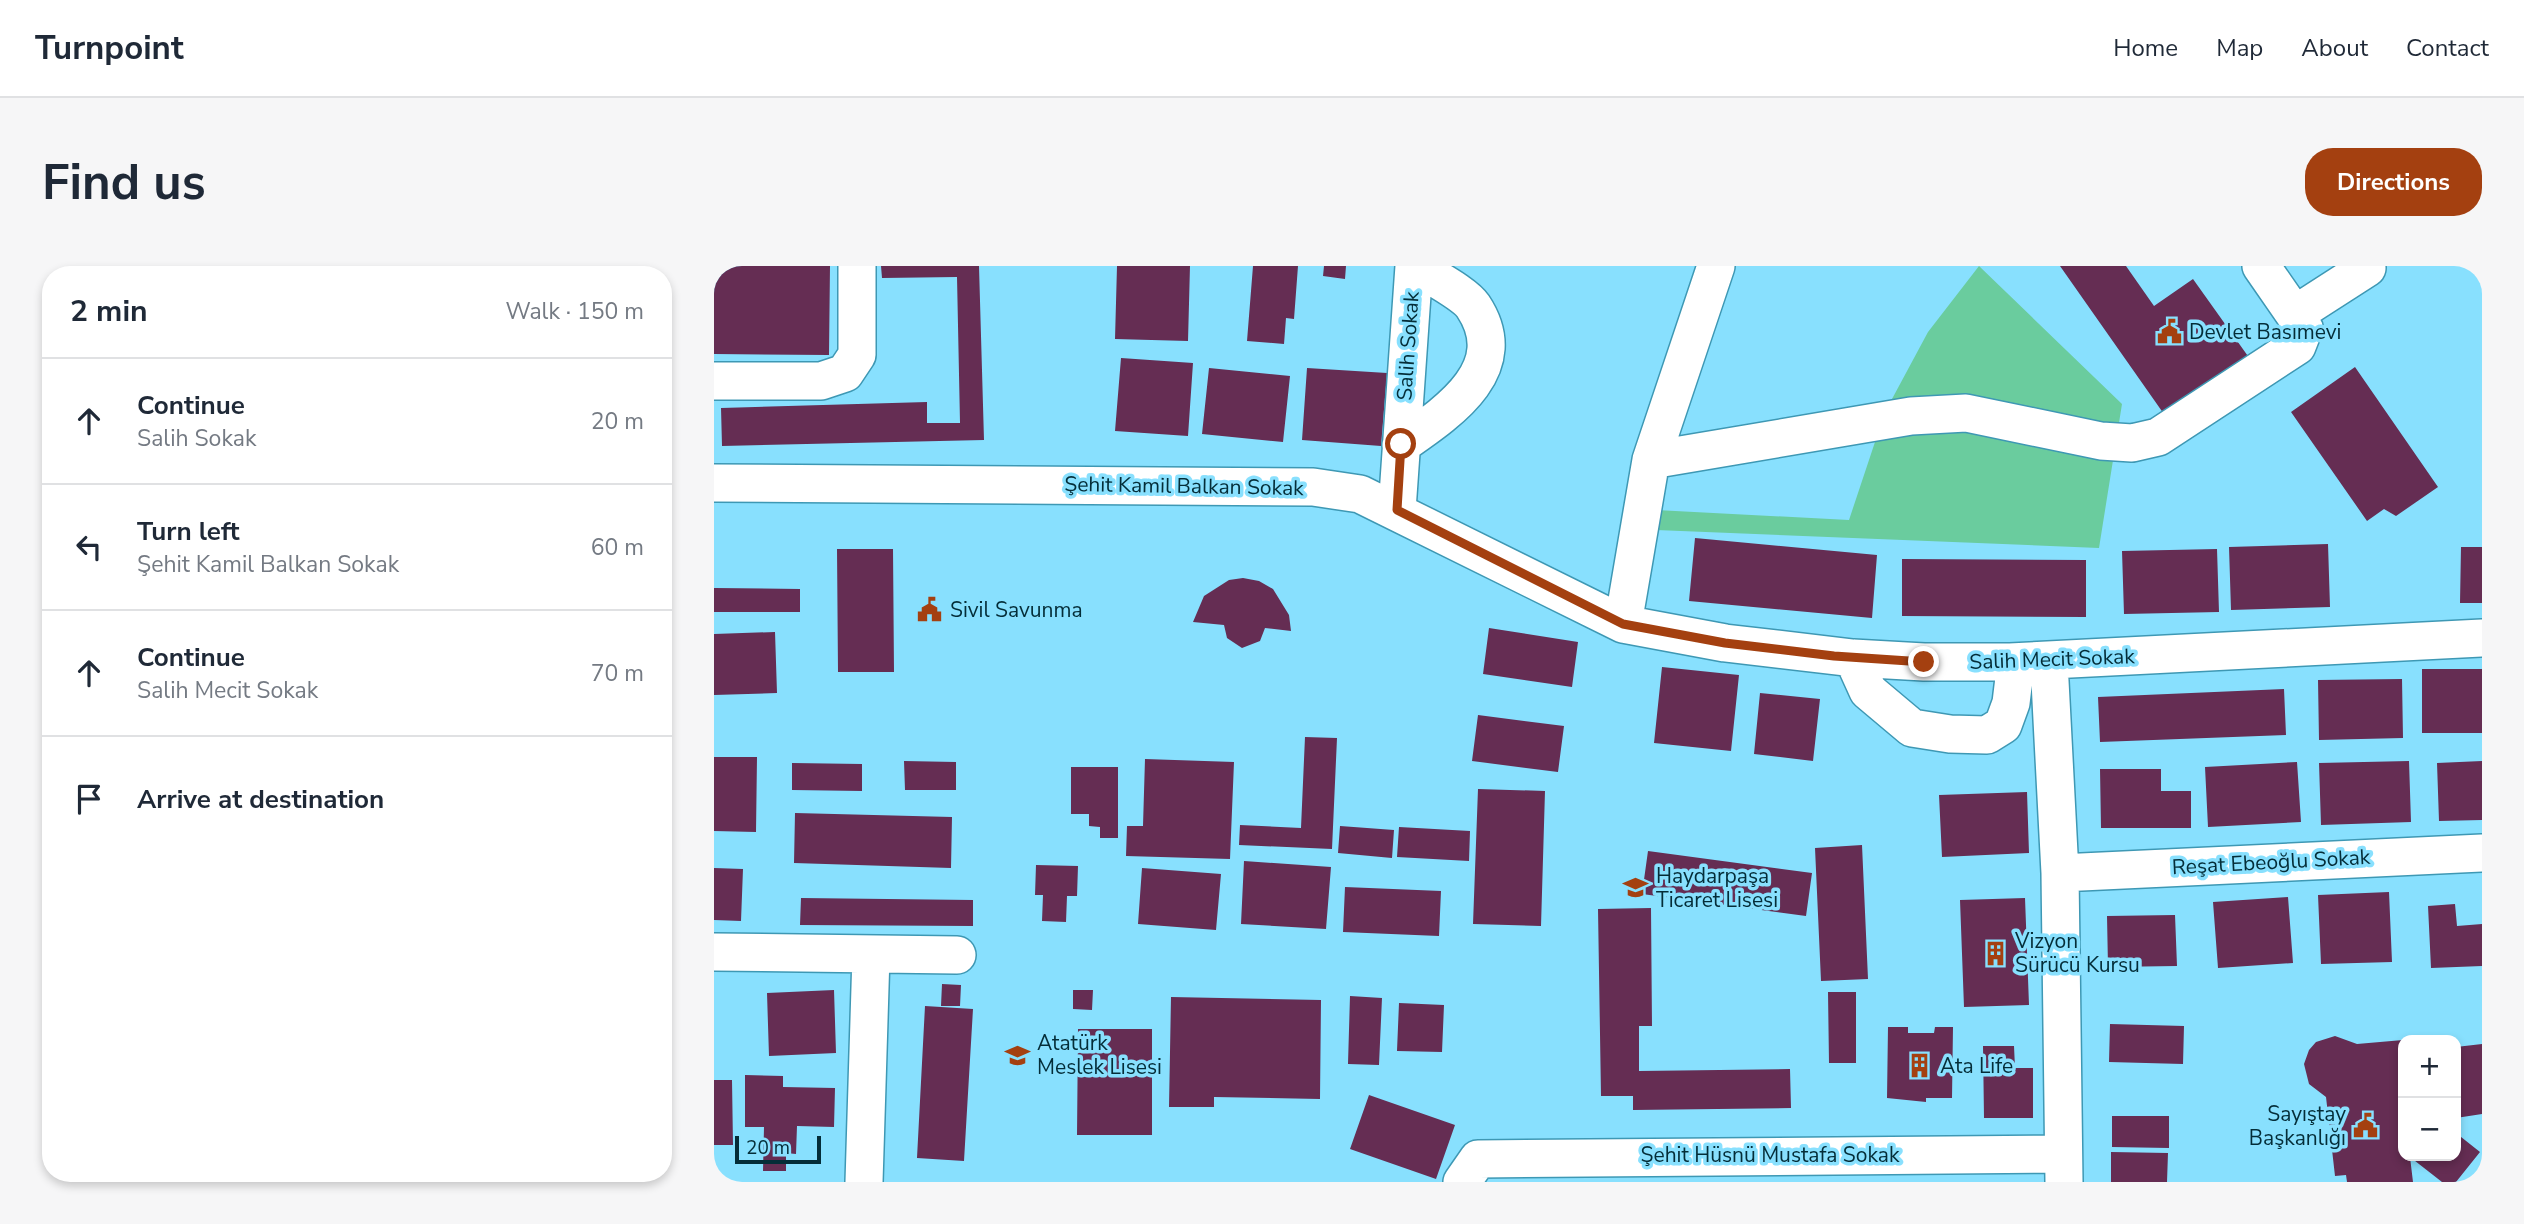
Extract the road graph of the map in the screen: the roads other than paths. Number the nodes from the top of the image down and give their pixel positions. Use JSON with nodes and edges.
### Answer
{"nodes":[{"id":1,"x":857,"y":266,"type":"edge"},
{"id":2,"x":1415,"y":266,"type":"edge"},
{"id":3,"x":1716,"y":266,"type":"edge"},
{"id":4,"x":2261,"y":266,"type":"edge"},
{"id":5,"x":2368,"y":267,"type":"edge"},
{"id":6,"x":2301,"y":321,"type":"junction"},
{"id":7,"x":714,"y":381,"type":"edge"},
{"id":8,"x":1401,"y":444,"type":"junction"},
{"id":9,"x":1651,"y":460,"type":"junction"},
{"id":10,"x":714,"y":483,"type":"edge"},
{"id":11,"x":1397,"y":510,"type":"junction"},
{"id":12,"x":1623,"y":624,"type":"junction"},
{"id":13,"x":2482,"y":638,"type":"edge"},
{"id":14,"x":1853,"y":658,"type":"junction"},
{"id":15,"x":2010,"y":662,"type":"junction"},
{"id":16,"x":2049,"y":662,"type":"junction"},
{"id":17,"x":2482,"y":853,"type":"edge"},
{"id":18,"x":2060,"y":873,"type":"junction"},
{"id":19,"x":714,"y":952,"type":"edge"},
{"id":20,"x":871,"y":955,"type":"junction"},
{"id":21,"x":957,"y":955,"type":"dead end"},
{"id":22,"x":2063,"y":1168,"type":"edge"},
{"id":23,"x":1470,"y":1170,"type":"edge"},
{"id":24,"x":864,"y":1182,"type":"edge"}],
"edges":[{"from":1,"to":7,"type":"street"},
{"from":2,"to":8,"type":"street","name":"Salih Sokak"},
{"from":2,"to":8,"type":"street"},
{"from":3,"to":9,"type":"street"},
{"from":4,"to":6,"type":"street"},
{"from":5,"to":6,"type":"street"},
{"from":6,"to":9,"type":"street"},
{"from":8,"to":11,"type":"street","name":"Salih Sokak"},
{"from":9,"to":12,"type":"street"},
{"from":10,"to":11,"type":"street","name":"Şehit Kamil Balkan Sokak"},
{"from":11,"to":12,"type":"street","name":"Şehit Kamil Balkan Sokak"},
{"from":12,"to":14,"type":"street","name":"Salih Mecit Sokak"},
{"from":13,"to":16,"type":"street","name":"Salih Mecit Sokak"},
{"from":14,"to":15,"type":"street","name":"Salih Mecit Sokak"},
{"from":14,"to":15,"type":"street"},
{"from":15,"to":16,"type":"street","name":"Salih Mecit Sokak"},
{"from":16,"to":18,"type":"street"},
{"from":17,"to":18,"type":"street","name":"Reşat Ebeoğlu Sokak"},
{"from":18,"to":22,"type":"street"},
{"from":19,"to":20,"type":"street"},
{"from":20,"to":21,"type":"street"},
{"from":20,"to":24,"type":"street"},
{"from":22,"to":23,"type":"street","name":"Şehit Hüsnü Mustafa Sokak"}]}
